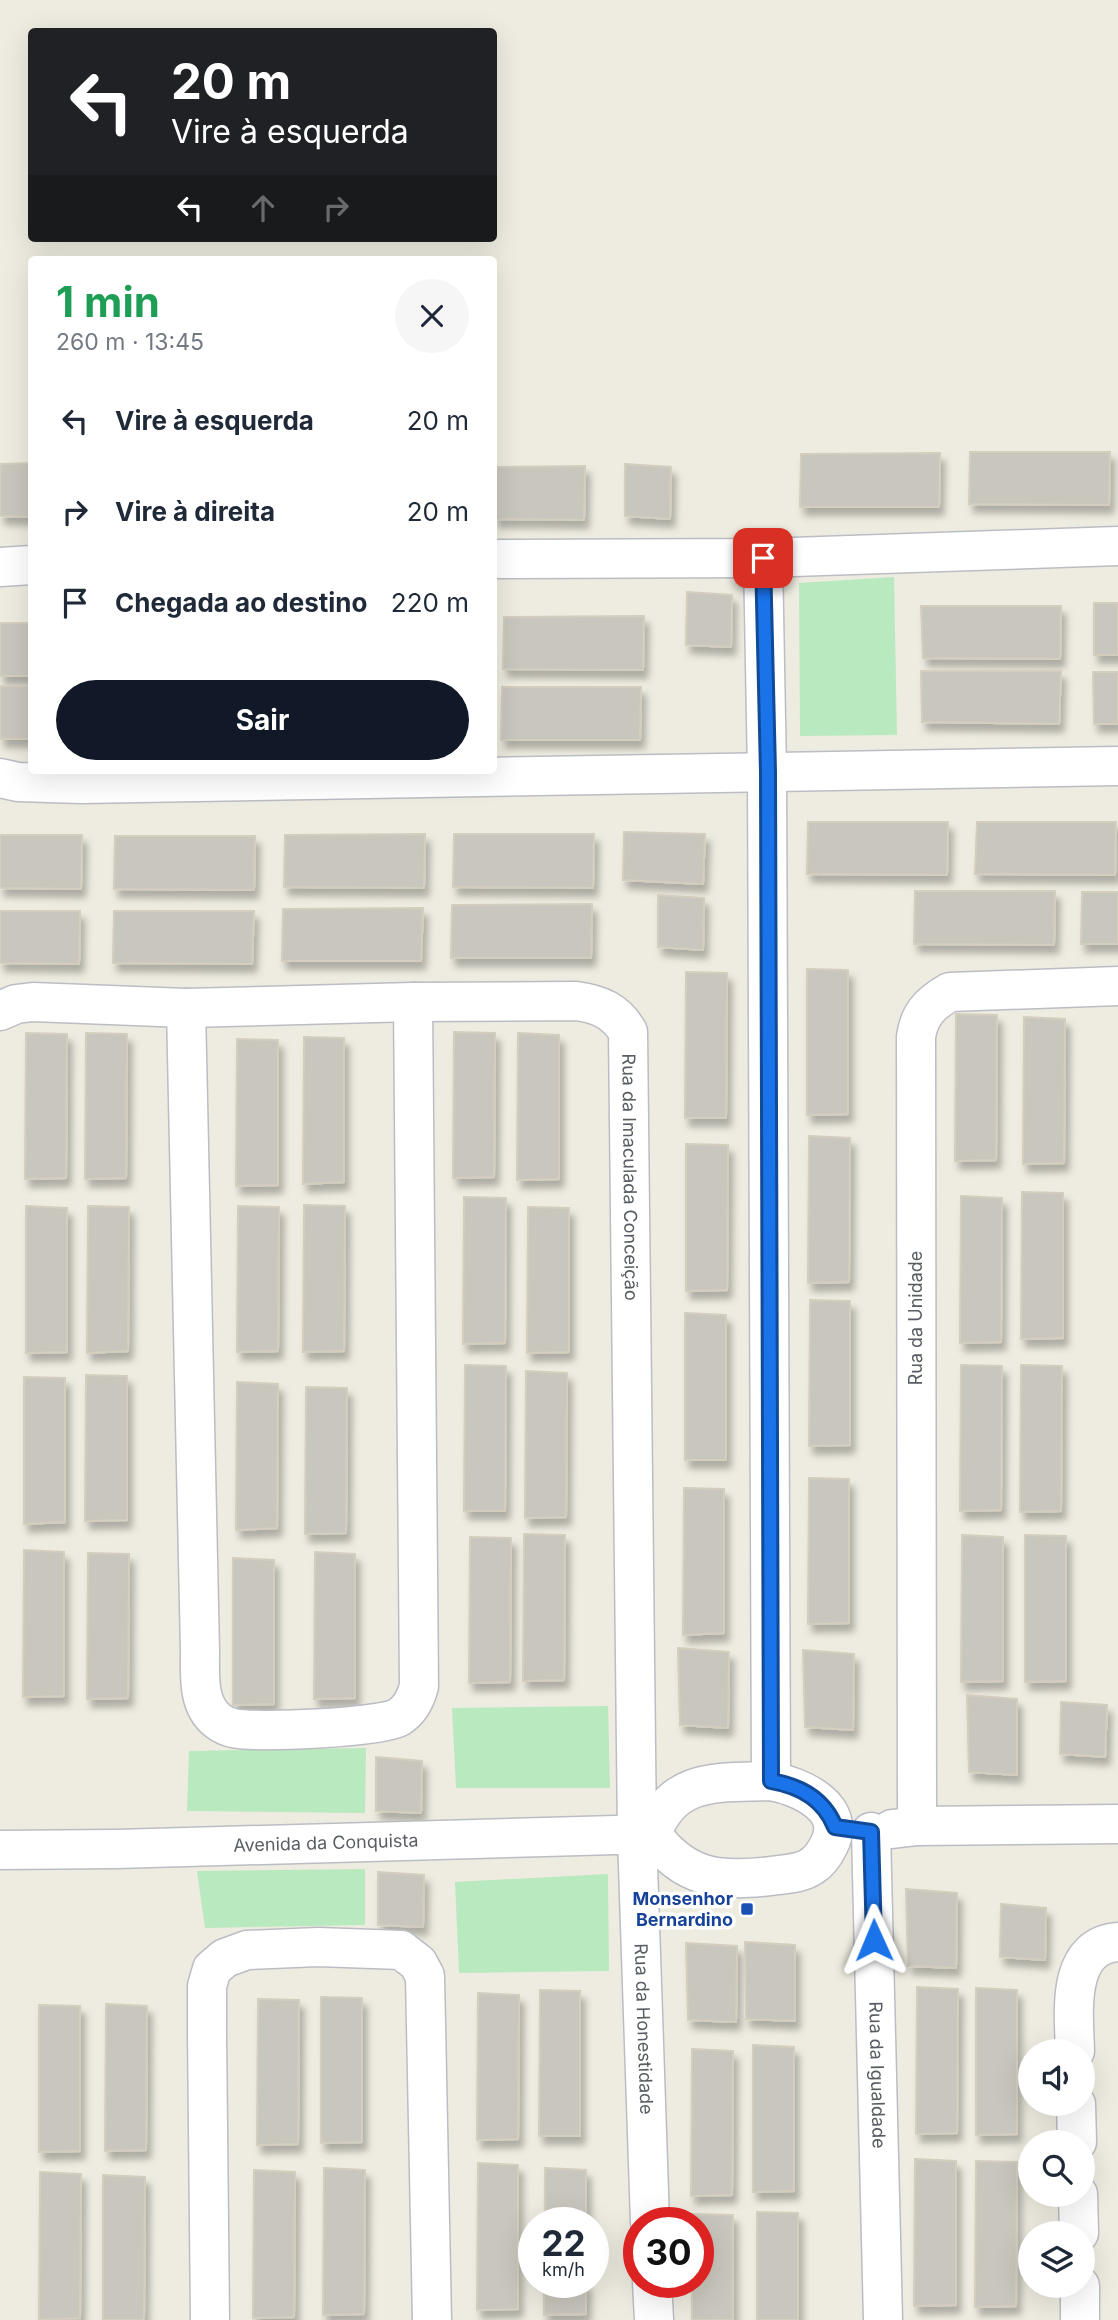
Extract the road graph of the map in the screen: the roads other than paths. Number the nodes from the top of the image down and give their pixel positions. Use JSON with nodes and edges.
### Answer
{"nodes":[{"id":1,"x":1118,"y":546,"type":"edge"},
{"id":2,"x":763,"y":558,"type":"junction"},
{"id":3,"x":497,"y":559,"type":"edge"},
{"id":4,"x":28,"y":565,"type":"edge"},
{"id":5,"x":0,"y":567,"type":"edge"},
{"id":6,"x":1118,"y":766,"type":"edge"},
{"id":7,"x":768,"y":772,"type":"junction"},
{"id":8,"x":0,"y":778,"type":"edge"},
{"id":9,"x":1118,"y":986,"type":"edge"},
{"id":10,"x":413,"y":1002,"type":"junction"},
{"id":11,"x":186,"y":1008,"type":"junction"},
{"id":12,"x":0,"y":1011,"type":"edge"},
{"id":13,"x":771,"y":1781,"type":"junction"},
{"id":14,"x":1118,"y":1824,"type":"edge"},
{"id":15,"x":917,"y":1826,"type":"junction"},
{"id":16,"x":853,"y":1830,"type":"junction"},
{"id":17,"x":644,"y":1835,"type":"junction"},
{"id":18,"x":0,"y":1850,"type":"edge"},
{"id":19,"x":1118,"y":1942,"type":"edge"},
{"id":20,"x":1075,"y":2039,"type":"edge"},
{"id":21,"x":650,"y":2207,"type":"edge"},
{"id":22,"x":653,"y":2298,"type":"edge"},
{"id":23,"x":1080,"y":2298,"type":"edge"},
{"id":24,"x":210,"y":2320,"type":"edge"},
{"id":25,"x":432,"y":2320,"type":"edge"},
{"id":26,"x":654,"y":2320,"type":"edge"},
{"id":27,"x":883,"y":2320,"type":"edge"},
{"id":28,"x":1080,"y":2320,"type":"edge"}],
"edges":[{"from":1,"to":2,"type":"street"},
{"from":2,"to":3,"type":"street"},
{"from":2,"to":7,"type":"street"},
{"from":4,"to":5,"type":"street"},
{"from":6,"to":7,"type":"street"},
{"from":7,"to":8,"type":"street"},
{"from":7,"to":13,"type":"street"},
{"from":9,"to":15,"type":"street","name":"Rua da Unidade"},
{"from":10,"to":11,"type":"street","name":"Rua da Imaculada Conceição"},
{"from":10,"to":11,"type":"street"},
{"from":10,"to":17,"type":"street","name":"Rua da Imaculada Conceição"},
{"from":11,"to":12,"type":"street","name":"Rua da Imaculada Conceição"},
{"from":13,"to":16,"type":"street"},
{"from":13,"to":17,"type":"street"},
{"from":14,"to":15,"type":"street"},
{"from":15,"to":16,"type":"street"},
{"from":16,"to":17,"type":"street"},
{"from":16,"to":27,"type":"street","name":"Rua da Igualdade"},
{"from":17,"to":18,"type":"street","name":"Avenida da Conquista"},
{"from":17,"to":21,"type":"street","name":"Rua da Honestidade"},
{"from":19,"to":20,"type":"street"},
{"from":22,"to":26,"type":"street"},
{"from":23,"to":28,"type":"street"},
{"from":24,"to":25,"type":"street"}]}
